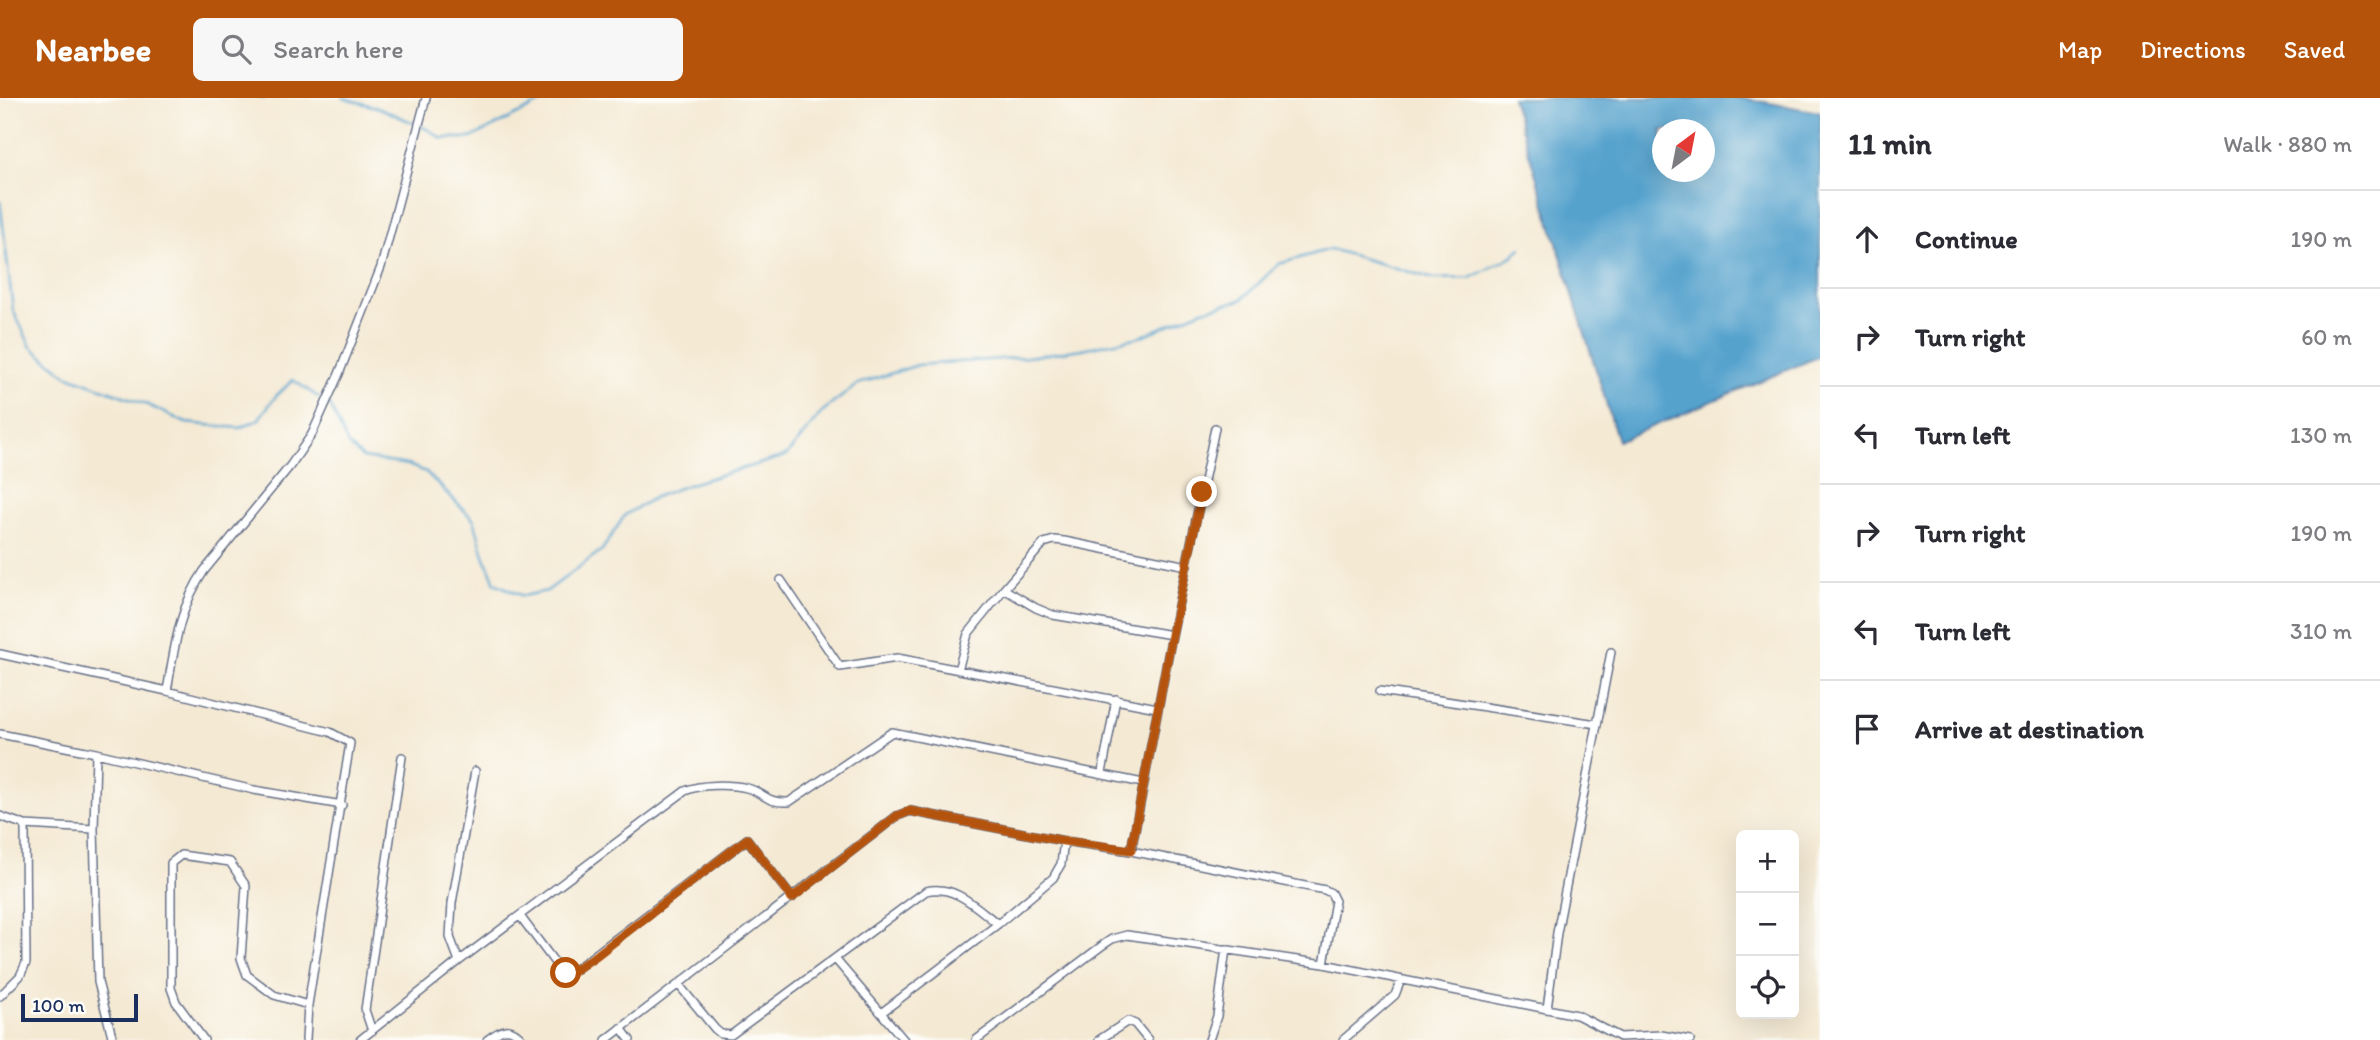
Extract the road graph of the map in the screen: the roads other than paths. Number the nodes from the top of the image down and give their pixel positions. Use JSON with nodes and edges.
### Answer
{"nodes":[{"id":1,"x":426,"y":98,"type":"edge"},
{"id":2,"x":1215,"y":428,"type":"dead end"},
{"id":3,"x":1187,"y":566,"type":"junction"},
{"id":4,"x":781,"y":580,"type":"dead end"},
{"id":5,"x":1004,"y":589,"type":"junction"},
{"id":6,"x":1172,"y":635,"type":"junction"},
{"id":7,"x":1611,"y":652,"type":"dead end"},
{"id":8,"x":0,"y":654,"type":"edge"},
{"id":9,"x":958,"y":670,"type":"junction"},
{"id":10,"x":167,"y":691,"type":"junction"},
{"id":11,"x":1380,"y":691,"type":"dead end"},
{"id":12,"x":1116,"y":699,"type":"junction"},
{"id":13,"x":1157,"y":708,"type":"junction"},
{"id":14,"x":1597,"y":724,"type":"junction"},
{"id":15,"x":0,"y":734,"type":"edge"},
{"id":16,"x":96,"y":753,"type":"junction"},
{"id":17,"x":402,"y":757,"type":"dead end"},
{"id":18,"x":475,"y":771,"type":"dead end"},
{"id":19,"x":1102,"y":773,"type":"junction"},
{"id":20,"x":1143,"y":783,"type":"junction"},
{"id":21,"x":342,"y":804,"type":"junction"},
{"id":22,"x":0,"y":816,"type":"edge"},
{"id":23,"x":25,"y":825,"type":"junction"},
{"id":24,"x":94,"y":828,"type":"junction"},
{"id":25,"x":1064,"y":841,"type":"junction"},
{"id":26,"x":1131,"y":850,"type":"junction"},
{"id":27,"x":792,"y":898,"type":"junction"},
{"id":28,"x":520,"y":916,"type":"junction"},
{"id":29,"x":998,"y":924,"type":"junction"},
{"id":30,"x":1226,"y":948,"type":"junction"},
{"id":31,"x":836,"y":960,"type":"junction"},
{"id":32,"x":459,"y":961,"type":"junction"},
{"id":33,"x":1324,"y":964,"type":"junction"},
{"id":34,"x":1401,"y":980,"type":"junction"},
{"id":35,"x":679,"y":985,"type":"junction"},
{"id":36,"x":0,"y":996,"type":"edge"},
{"id":37,"x":308,"y":1005,"type":"junction"},
{"id":38,"x":1547,"y":1009,"type":"junction"},
{"id":39,"x":881,"y":1013,"type":"junction"},
{"id":40,"x":621,"y":1028,"type":"junction"},
{"id":41,"x":372,"y":1031,"type":"junction"},
{"id":42,"x":113,"y":1040,"type":"edge"},
{"id":43,"x":204,"y":1040,"type":"edge"},
{"id":44,"x":306,"y":1040,"type":"edge"},
{"id":45,"x":360,"y":1040,"type":"edge"},
{"id":46,"x":487,"y":1040,"type":"edge"},
{"id":47,"x":523,"y":1040,"type":"edge"},
{"id":48,"x":606,"y":1040,"type":"edge"},
{"id":49,"x":630,"y":1040,"type":"edge"},
{"id":50,"x":904,"y":1040,"type":"edge"},
{"id":51,"x":976,"y":1040,"type":"edge"},
{"id":52,"x":1099,"y":1040,"type":"edge"},
{"id":53,"x":1148,"y":1040,"type":"edge"},
{"id":54,"x":1209,"y":1040,"type":"edge"},
{"id":55,"x":1343,"y":1040,"type":"edge"},
{"id":56,"x":1690,"y":1040,"type":"edge"}],
"edges":[{"from":1,"to":10,"type":"street"},
{"from":2,"to":3,"type":"street"},
{"from":3,"to":5,"type":"street"},
{"from":3,"to":6,"type":"street"},
{"from":4,"to":9,"type":"street"},
{"from":5,"to":6,"type":"street"},
{"from":5,"to":9,"type":"street"},
{"from":6,"to":13,"type":"street"},
{"from":7,"to":14,"type":"street"},
{"from":8,"to":10,"type":"street"},
{"from":9,"to":12,"type":"street"},
{"from":10,"to":21,"type":"street"},
{"from":11,"to":14,"type":"street"},
{"from":12,"to":13,"type":"street"},
{"from":12,"to":19,"type":"street"},
{"from":13,"to":20,"type":"street"},
{"from":14,"to":38,"type":"street"},
{"from":15,"to":16,"type":"street"},
{"from":16,"to":21,"type":"street"},
{"from":16,"to":24,"type":"street"},
{"from":17,"to":41,"type":"street"},
{"from":18,"to":32,"type":"street"},
{"from":19,"to":20,"type":"street"},
{"from":19,"to":28,"type":"street"},
{"from":20,"to":26,"type":"street"},
{"from":21,"to":37,"type":"street"},
{"from":22,"to":23,"type":"street"},
{"from":23,"to":24,"type":"street"},
{"from":23,"to":36,"type":"street"},
{"from":24,"to":42,"type":"street"},
{"from":25,"to":26,"type":"street"},
{"from":25,"to":27,"type":"street"},
{"from":25,"to":29,"type":"street"},
{"from":26,"to":33,"type":"street"},
{"from":27,"to":28,"type":"street"},
{"from":27,"to":35,"type":"street"},
{"from":28,"to":32,"type":"street"},
{"from":29,"to":31,"type":"street"},
{"from":29,"to":39,"type":"street"},
{"from":30,"to":33,"type":"street"},
{"from":30,"to":51,"type":"street"},
{"from":30,"to":54,"type":"street"},
{"from":31,"to":35,"type":"street"},
{"from":31,"to":39,"type":"street"},
{"from":32,"to":41,"type":"street"},
{"from":33,"to":34,"type":"street"},
{"from":34,"to":38,"type":"street"},
{"from":34,"to":55,"type":"street"},
{"from":35,"to":40,"type":"street"},
{"from":37,"to":43,"type":"street"},
{"from":37,"to":44,"type":"street"},
{"from":38,"to":56,"type":"street"},
{"from":39,"to":50,"type":"street"},
{"from":40,"to":48,"type":"street"},
{"from":40,"to":49,"type":"street"},
{"from":41,"to":45,"type":"street"},
{"from":46,"to":47,"type":"street"},
{"from":52,"to":53,"type":"street"}]}
